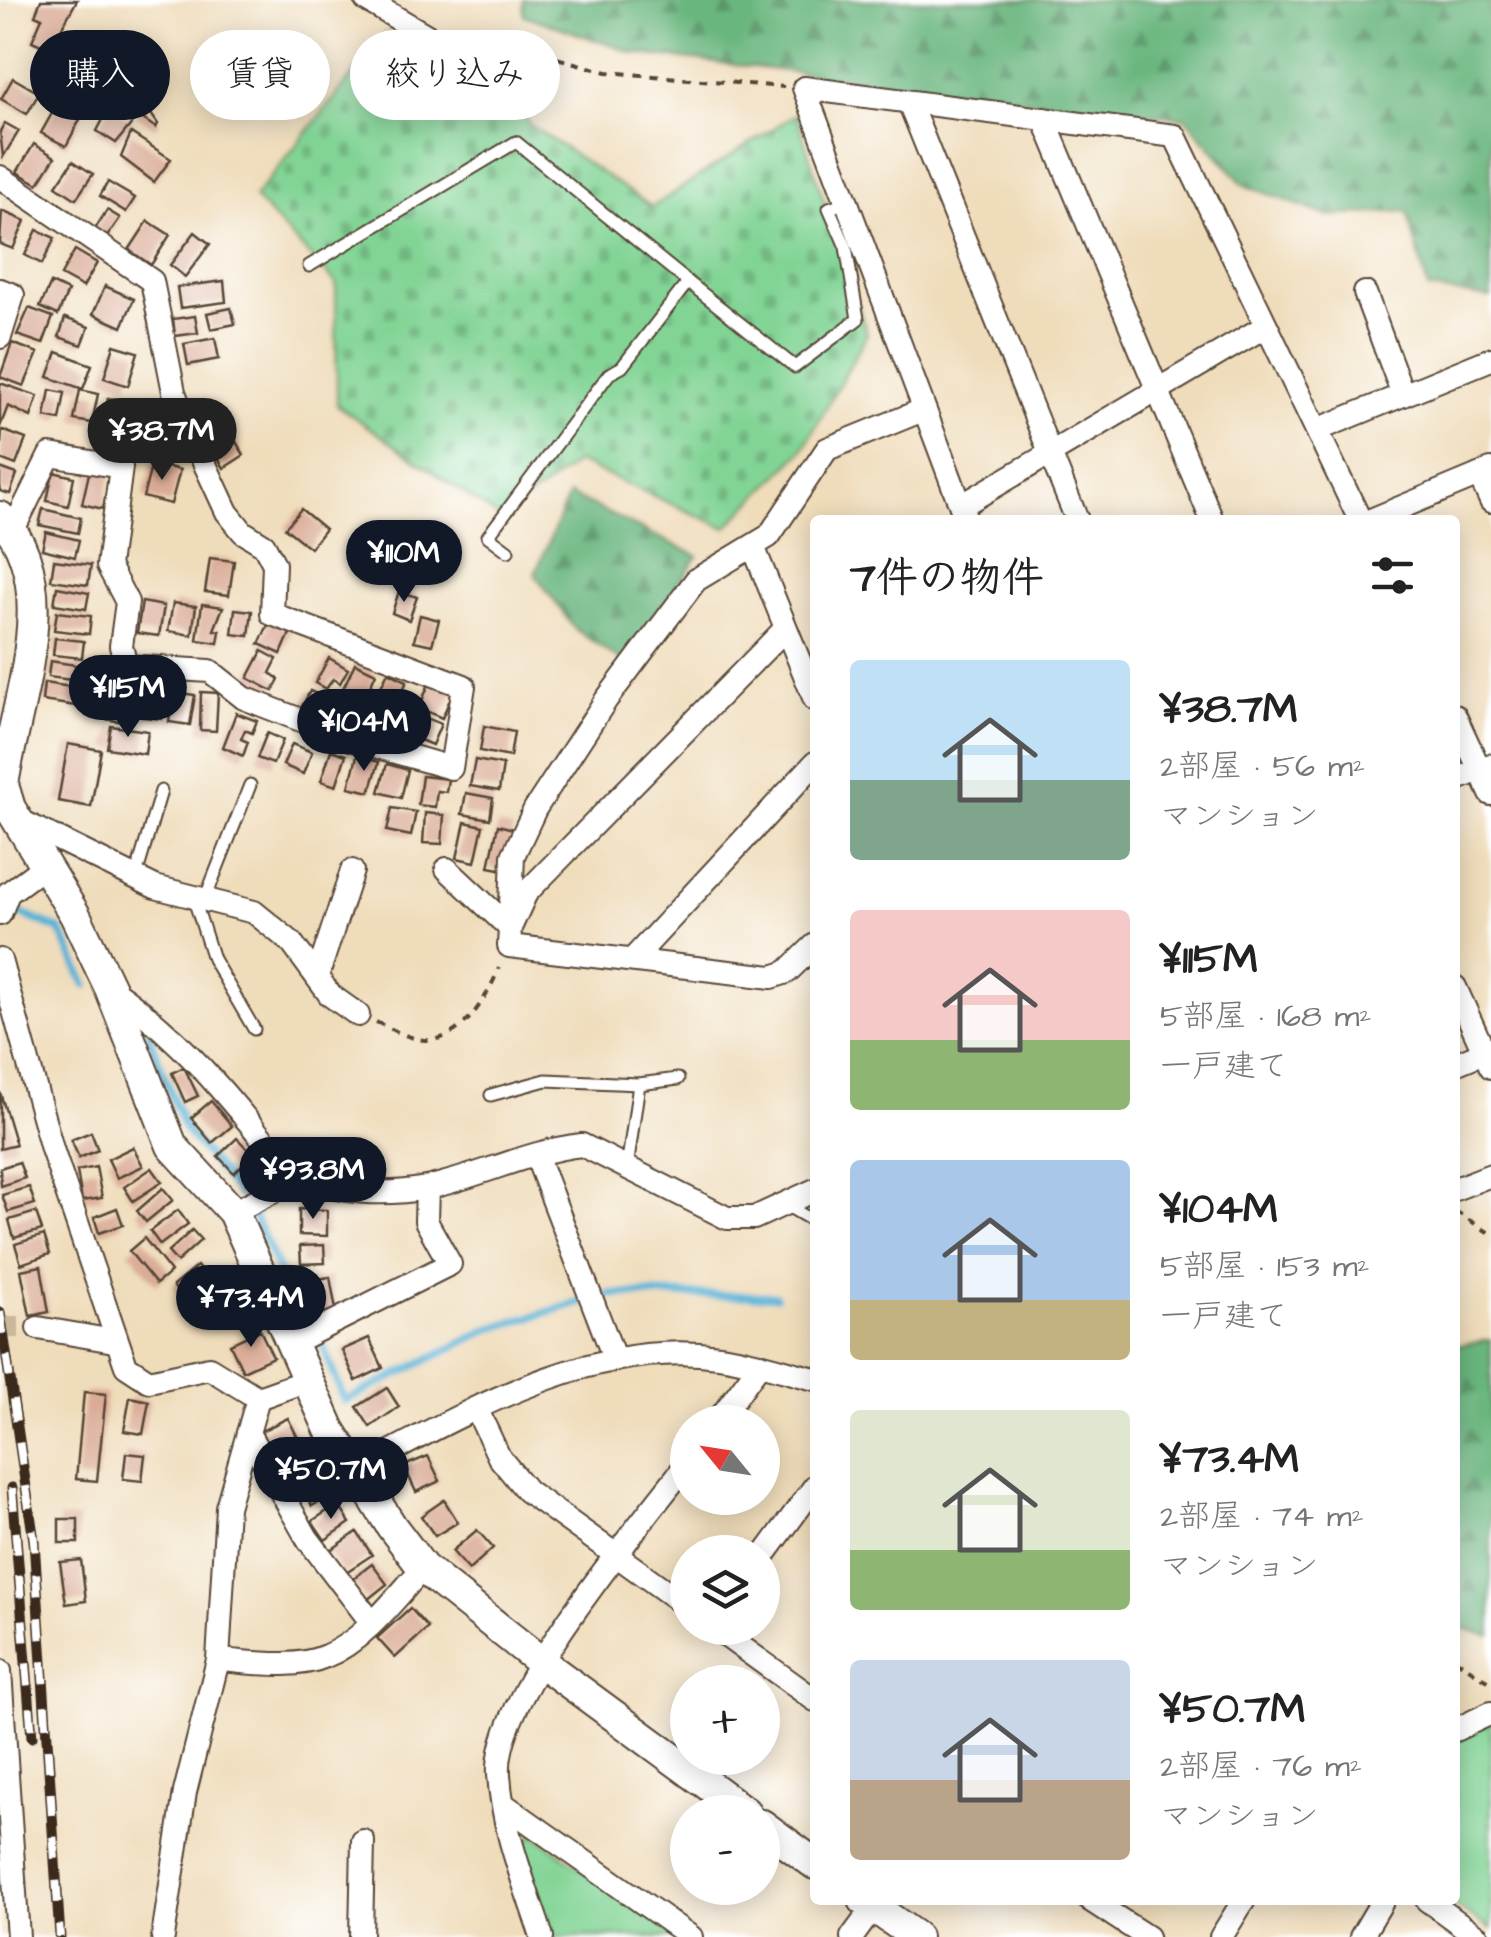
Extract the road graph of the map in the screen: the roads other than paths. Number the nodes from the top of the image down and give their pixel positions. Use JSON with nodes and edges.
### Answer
{"nodes":[{"id":1,"x":366,"y":0,"type":"edge"},
{"id":2,"x":417,"y":30,"type":"edge"},
{"id":3,"x":909,"y":102,"type":"junction"},
{"id":4,"x":1044,"y":119,"type":"junction"},
{"id":5,"x":0,"y":177,"type":"edge"},
{"id":6,"x":846,"y":202,"type":"junction"},
{"id":7,"x":309,"y":266,"type":"dead end"},
{"id":8,"x":688,"y":282,"type":"junction"},
{"id":9,"x":0,"y":290,"type":"edge"},
{"id":10,"x":1365,"y":293,"type":"dead end"},
{"id":11,"x":1266,"y":326,"type":"junction"},
{"id":12,"x":0,"y":338,"type":"edge"},
{"id":13,"x":1491,"y":359,"type":"edge"},
{"id":14,"x":1157,"y":390,"type":"junction"},
{"id":15,"x":1403,"y":395,"type":"junction"},
{"id":16,"x":923,"y":410,"type":"junction"},
{"id":17,"x":1316,"y":430,"type":"junction"},
{"id":18,"x":1050,"y":453,"type":"junction"},
{"id":19,"x":1485,"y":473,"type":"edge"},
{"id":20,"x":1491,"y":501,"type":"edge"},
{"id":21,"x":964,"y":513,"type":"edge"},
{"id":22,"x":1075,"y":515,"type":"edge"},
{"id":23,"x":1210,"y":515,"type":"edge"},
{"id":24,"x":1358,"y":515,"type":"edge"},
{"id":25,"x":1383,"y":515,"type":"edge"},
{"id":26,"x":6,"y":523,"type":"edge"},
{"id":27,"x":753,"y":546,"type":"junction"},
{"id":28,"x":508,"y":551,"type":"dead end"},
{"id":29,"x":786,"y":628,"type":"junction"},
{"id":30,"x":810,"y":688,"type":"edge"},
{"id":31,"x":1460,"y":724,"type":"edge"},
{"id":32,"x":2,"y":767,"type":"edge"},
{"id":33,"x":1486,"y":767,"type":"edge"},
{"id":34,"x":810,"y":769,"type":"edge"},
{"id":35,"x":1460,"y":778,"type":"edge"},
{"id":36,"x":250,"y":785,"type":"dead end"},
{"id":37,"x":161,"y":791,"type":"dead end"},
{"id":38,"x":1491,"y":794,"type":"edge"},
{"id":39,"x":17,"y":819,"type":"junction"},
{"id":40,"x":46,"y":865,"type":"junction"},
{"id":41,"x":447,"y":869,"type":"dead end"},
{"id":42,"x":352,"y":871,"type":"dead end"},
{"id":43,"x":135,"y":879,"type":"junction"},
{"id":44,"x":199,"y":898,"type":"junction"},
{"id":45,"x":0,"y":914,"type":"edge"},
{"id":46,"x":509,"y":937,"type":"junction"},
{"id":47,"x":810,"y":949,"type":"edge"},
{"id":48,"x":633,"y":959,"type":"junction"},
{"id":49,"x":0,"y":960,"type":"edge"},
{"id":50,"x":317,"y":977,"type":"junction"},
{"id":51,"x":110,"y":988,"type":"junction"},
{"id":52,"x":1460,"y":997,"type":"edge"},
{"id":53,"x":358,"y":1014,"type":"road end"},
{"id":54,"x":254,"y":1030,"type":"dead end"},
{"id":55,"x":1488,"y":1056,"type":"edge"},
{"id":56,"x":1460,"y":1063,"type":"edge"},
{"id":57,"x":678,"y":1079,"type":"dead end"},
{"id":58,"x":639,"y":1084,"type":"junction"},
{"id":59,"x":491,"y":1095,"type":"dead end"},
{"id":60,"x":536,"y":1155,"type":"junction"},
{"id":61,"x":627,"y":1168,"type":"junction"},
{"id":62,"x":1491,"y":1175,"type":"edge"},
{"id":63,"x":296,"y":1180,"type":"junction"},
{"id":64,"x":1460,"y":1187,"type":"edge"},
{"id":65,"x":427,"y":1188,"type":"junction"},
{"id":66,"x":810,"y":1192,"type":"edge"},
{"id":67,"x":784,"y":1203,"type":"junction"},
{"id":68,"x":233,"y":1212,"type":"junction"},
{"id":69,"x":810,"y":1219,"type":"edge"},
{"id":70,"x":38,"y":1328,"type":"tunnel mouth"},
{"id":71,"x":307,"y":1335,"type":"junction"},
{"id":72,"x":114,"y":1341,"type":"junction"},
{"id":73,"x":615,"y":1360,"type":"junction"},
{"id":74,"x":760,"y":1364,"type":"junction"},
{"id":75,"x":810,"y":1378,"type":"edge"},
{"id":76,"x":308,"y":1380,"type":"junction"},
{"id":77,"x":258,"y":1398,"type":"junction"},
{"id":78,"x":730,"y":1405,"type":"edge"},
{"id":79,"x":476,"y":1408,"type":"junction"},
{"id":80,"x":248,"y":1434,"type":"junction"},
{"id":81,"x":354,"y":1471,"type":"junction"},
{"id":82,"x":670,"y":1486,"type":"edge"},
{"id":83,"x":810,"y":1493,"type":"edge"},
{"id":84,"x":779,"y":1535,"type":"edge"},
{"id":85,"x":618,"y":1555,"type":"junction"},
{"id":86,"x":423,"y":1568,"type":"junction"},
{"id":87,"x":670,"y":1594,"type":"edge"},
{"id":88,"x":372,"y":1623,"type":"junction"},
{"id":89,"x":741,"y":1645,"type":"edge"},
{"id":90,"x":218,"y":1660,"type":"junction"},
{"id":91,"x":541,"y":1662,"type":"junction"},
{"id":92,"x":0,"y":1672,"type":"edge"},
{"id":93,"x":810,"y":1691,"type":"edge"},
{"id":94,"x":1491,"y":1713,"type":"edge"},
{"id":95,"x":1460,"y":1728,"type":"edge"},
{"id":96,"x":4,"y":1763,"type":"edge"},
{"id":97,"x":722,"y":1795,"type":"edge"},
{"id":98,"x":506,"y":1806,"type":"junction"},
{"id":99,"x":780,"y":1838,"type":"edge"},
{"id":100,"x":363,"y":1841,"type":"dead end"},
{"id":101,"x":810,"y":1860,"type":"edge"},
{"id":102,"x":870,"y":1905,"type":"edge"},
{"id":103,"x":876,"y":1905,"type":"edge"},
{"id":104,"x":1100,"y":1905,"type":"edge"},
{"id":105,"x":1241,"y":1905,"type":"edge"},
{"id":106,"x":1380,"y":1905,"type":"edge"},
{"id":107,"x":1434,"y":1905,"type":"edge"},
{"id":108,"x":18,"y":1937,"type":"edge"},
{"id":109,"x":163,"y":1937,"type":"edge"},
{"id":110,"x":361,"y":1937,"type":"edge"},
{"id":111,"x":542,"y":1937,"type":"edge"},
{"id":112,"x":690,"y":1937,"type":"edge"},
{"id":113,"x":852,"y":1937,"type":"edge"},
{"id":114,"x":916,"y":1937,"type":"edge"},
{"id":115,"x":1147,"y":1937,"type":"edge"},
{"id":116,"x":1220,"y":1937,"type":"edge"},
{"id":117,"x":1360,"y":1937,"type":"edge"},
{"id":118,"x":1478,"y":1937,"type":"edge"}],
"edges":[{"from":1,"to":2,"type":"street"},
{"from":3,"to":4,"type":"street"},
{"from":3,"to":6,"type":"street"},
{"from":3,"to":18,"type":"street"},
{"from":4,"to":11,"type":"street"},
{"from":4,"to":14,"type":"street"},
{"from":5,"to":26,"type":"street"},
{"from":6,"to":8,"type":"lane"},
{"from":6,"to":16,"type":"street"},
{"from":7,"to":8,"type":"lane"},
{"from":8,"to":28,"type":"lane"},
{"from":9,"to":12,"type":"street"},
{"from":10,"to":15,"type":"street"},
{"from":11,"to":14,"type":"street"},
{"from":11,"to":17,"type":"street"},
{"from":13,"to":15,"type":"street"},
{"from":14,"to":18,"type":"street"},
{"from":14,"to":23,"type":"street"},
{"from":15,"to":17,"type":"street"},
{"from":16,"to":21,"type":"street"},
{"from":16,"to":27,"type":"street"},
{"from":17,"to":24,"type":"street"},
{"from":18,"to":21,"type":"street"},
{"from":18,"to":22,"type":"street"},
{"from":19,"to":20,"type":"street"},
{"from":19,"to":25,"type":"street"},
{"from":26,"to":32,"type":"street"},
{"from":27,"to":29,"type":"street"},
{"from":27,"to":46,"type":"street"},
{"from":29,"to":30,"type":"street"},
{"from":29,"to":46,"type":"street"},
{"from":31,"to":33,"type":"street"},
{"from":32,"to":39,"type":"street"},
{"from":33,"to":35,"type":"street"},
{"from":33,"to":38,"type":"street"},
{"from":34,"to":48,"type":"street"},
{"from":36,"to":44,"type":"lane"},
{"from":37,"to":43,"type":"lane"},
{"from":39,"to":40,"type":"street"},
{"from":39,"to":43,"type":"street"},
{"from":40,"to":45,"type":"street"},
{"from":40,"to":51,"type":"street"},
{"from":41,"to":46,"type":"street"},
{"from":42,"to":50,"type":"street"},
{"from":43,"to":44,"type":"street"},
{"from":44,"to":50,"type":"street"},
{"from":44,"to":54,"type":"lane"},
{"from":46,"to":48,"type":"street"},
{"from":47,"to":48,"type":"street"},
{"from":49,"to":72,"type":"street"},
{"from":50,"to":53,"type":"street"},
{"from":51,"to":63,"type":"street"},
{"from":51,"to":68,"type":"street"},
{"from":52,"to":55,"type":"street"},
{"from":55,"to":56,"type":"street"},
{"from":57,"to":58,"type":"lane"},
{"from":58,"to":59,"type":"lane"},
{"from":58,"to":61,"type":"lane"},
{"from":60,"to":61,"type":"street"},
{"from":60,"to":65,"type":"street"},
{"from":60,"to":73,"type":"street"},
{"from":61,"to":67,"type":"street"},
{"from":62,"to":64,"type":"street"},
{"from":63,"to":65,"type":"street"},
{"from":63,"to":68,"type":"street"},
{"from":65,"to":71,"type":"street"},
{"from":66,"to":67,"type":"street"},
{"from":67,"to":69,"type":"lane"},
{"from":68,"to":71,"type":"street"},
{"from":70,"to":72,"type":"street"},
{"from":71,"to":76,"type":"street"},
{"from":72,"to":77,"type":"street"},
{"from":73,"to":74,"type":"street"},
{"from":73,"to":79,"type":"street"},
{"from":74,"to":75,"type":"street"},
{"from":74,"to":78,"type":"street"},
{"from":76,"to":77,"type":"street"},
{"from":76,"to":81,"type":"street"},
{"from":77,"to":80,"type":"street"},
{"from":79,"to":81,"type":"street"},
{"from":79,"to":85,"type":"street"},
{"from":80,"to":88,"type":"street"},
{"from":80,"to":90,"type":"street"},
{"from":81,"to":86,"type":"street"},
{"from":82,"to":85,"type":"street"},
{"from":83,"to":84,"type":"street"},
{"from":85,"to":87,"type":"street"},
{"from":85,"to":91,"type":"street"},
{"from":86,"to":88,"type":"street"},
{"from":86,"to":91,"type":"street"},
{"from":88,"to":90,"type":"street"},
{"from":89,"to":93,"type":"street"},
{"from":90,"to":109,"type":"street"},
{"from":91,"to":97,"type":"street"},
{"from":91,"to":98,"type":"street"},
{"from":92,"to":96,"type":"street"},
{"from":94,"to":95,"type":"street"},
{"from":96,"to":108,"type":"street"},
{"from":98,"to":111,"type":"street"},
{"from":98,"to":112,"type":"street"},
{"from":99,"to":101,"type":"street"},
{"from":100,"to":110,"type":"street"},
{"from":102,"to":113,"type":"street"},
{"from":103,"to":114,"type":"street"},
{"from":104,"to":115,"type":"street"},
{"from":105,"to":116,"type":"street"},
{"from":106,"to":117,"type":"street"},
{"from":107,"to":118,"type":"street"}]}
